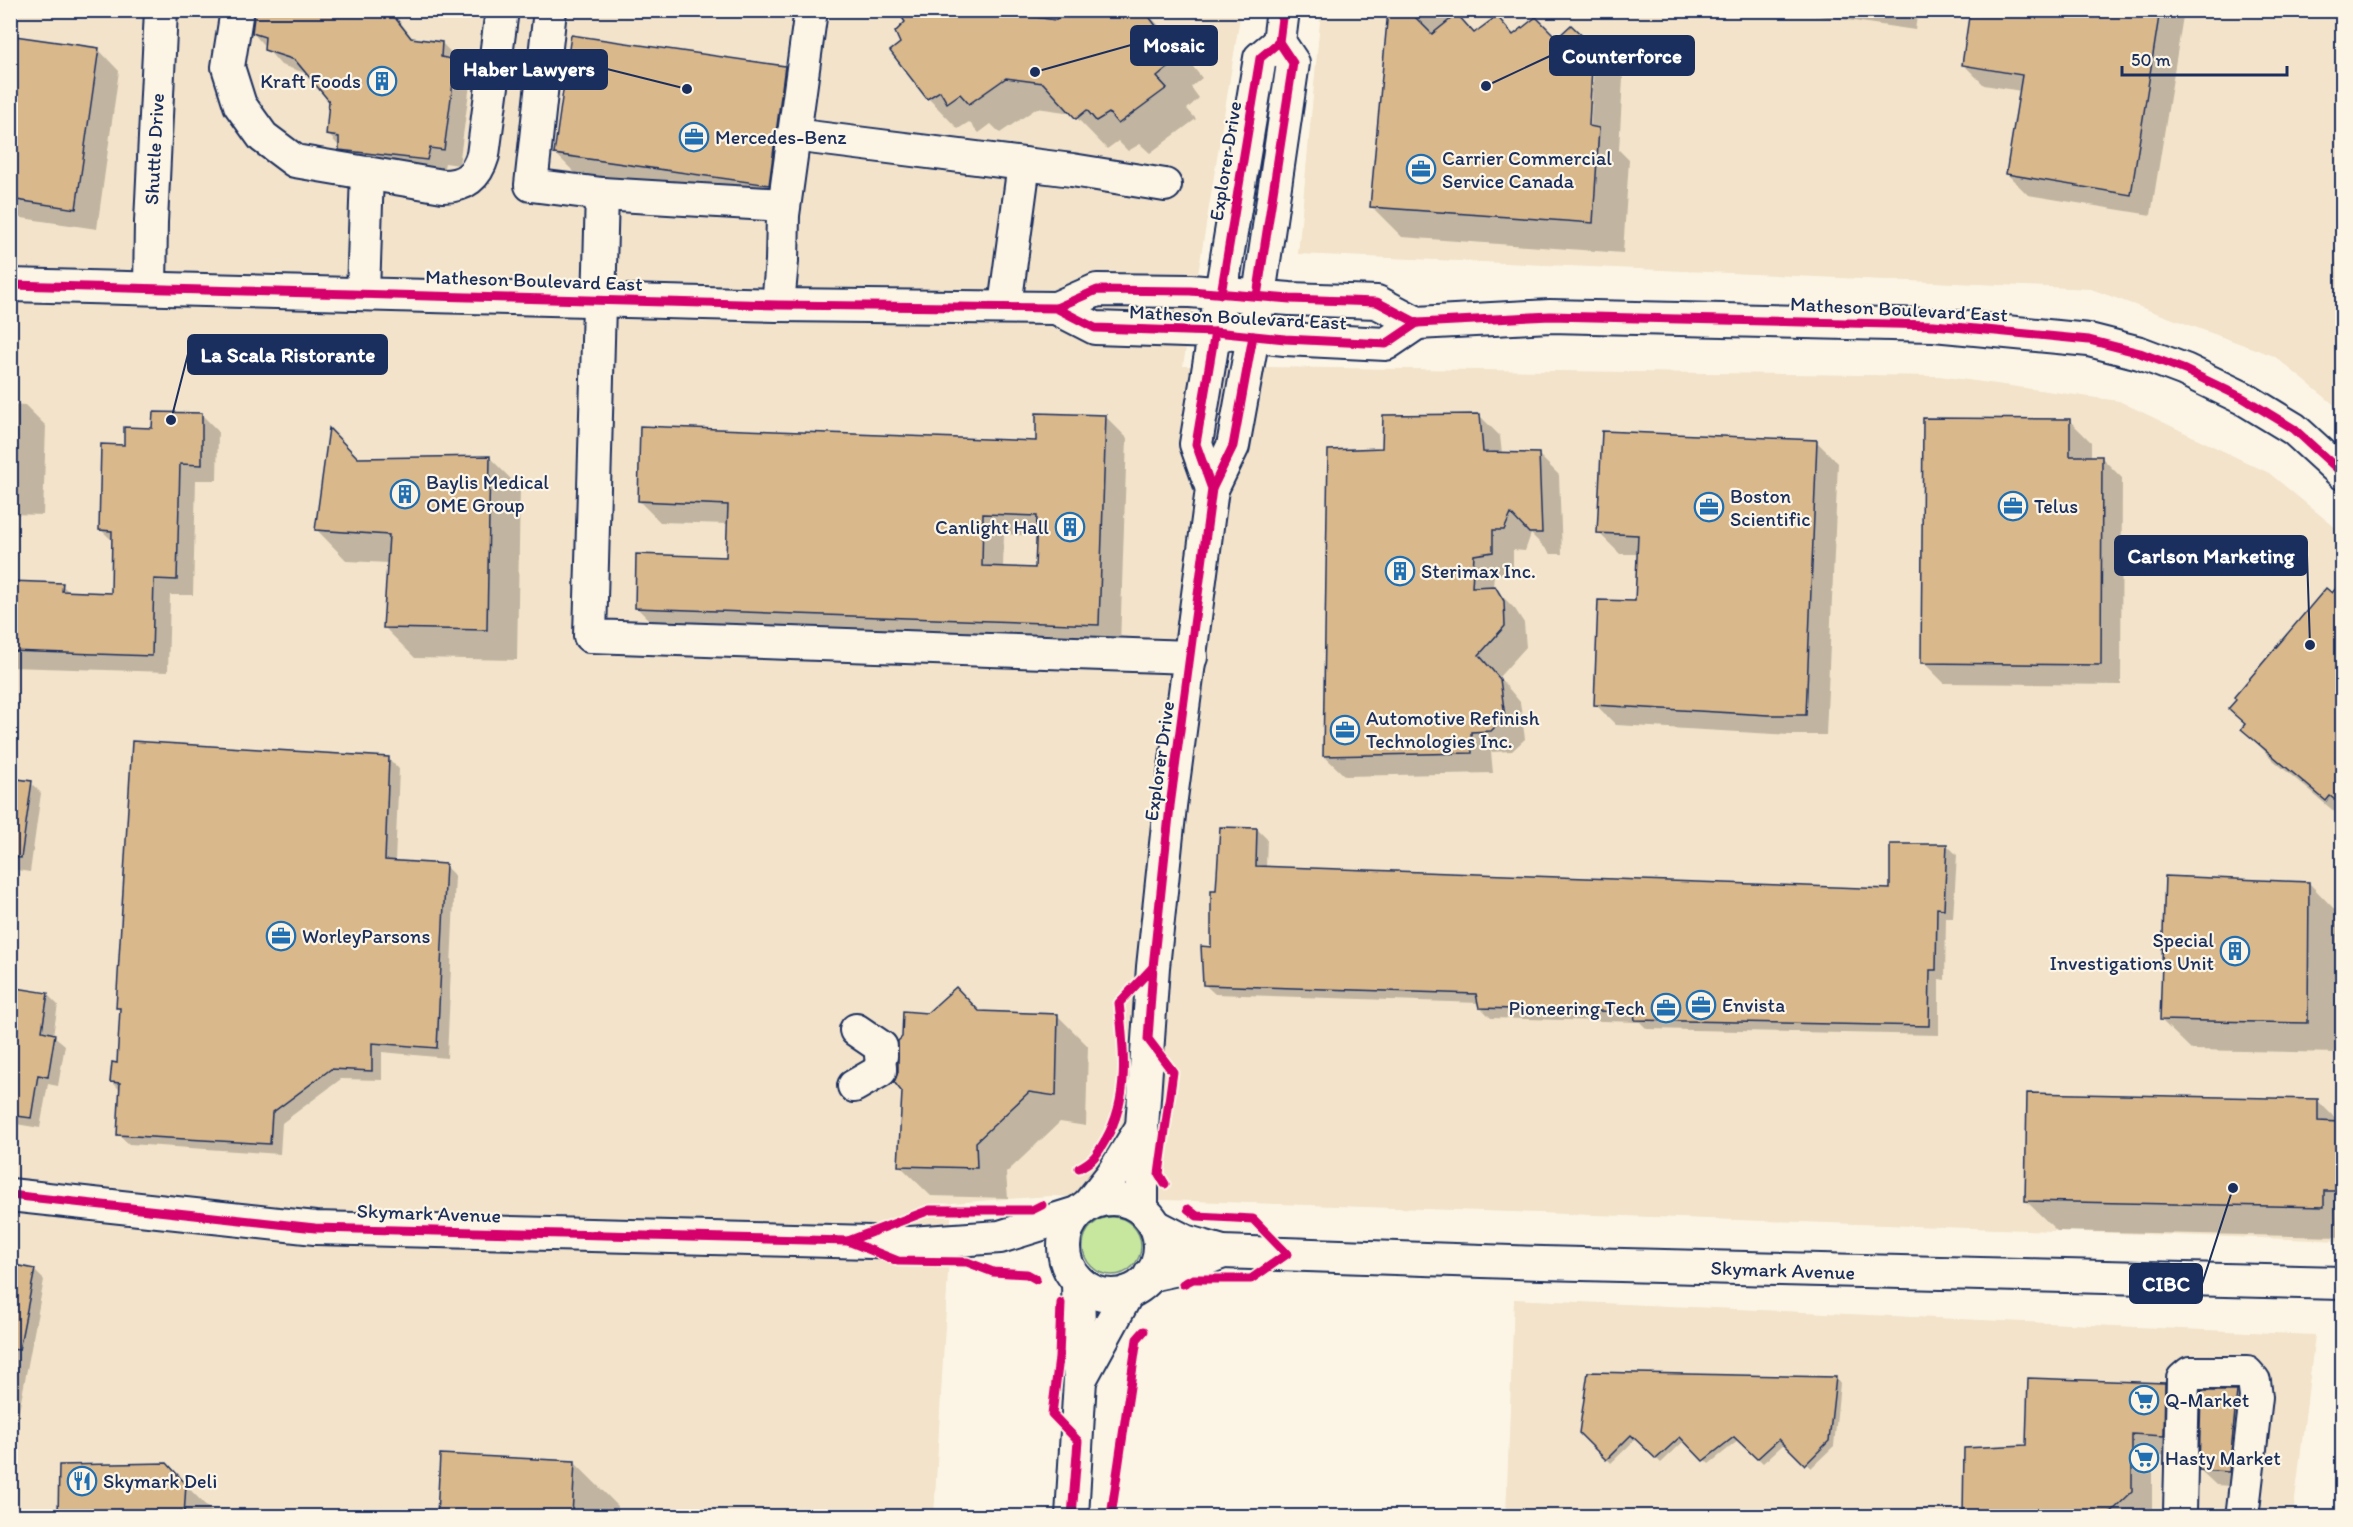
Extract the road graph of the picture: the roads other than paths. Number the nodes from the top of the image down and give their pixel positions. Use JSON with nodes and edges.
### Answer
{"nodes":[{"id":1,"x":161,"y":10,"type":"edge"},
{"id":2,"x":237,"y":10,"type":"edge"},
{"id":3,"x":502,"y":10,"type":"edge"},
{"id":4,"x":550,"y":10,"type":"edge"},
{"id":5,"x":811,"y":10,"type":"edge"},
{"id":6,"x":1282,"y":10,"type":"edge"},
{"id":7,"x":1280,"y":42,"type":"junction"},
{"id":8,"x":794,"y":135,"type":"junction"},
{"id":9,"x":1024,"y":164,"type":"junction"},
{"id":10,"x":367,"y":173,"type":"junction"},
{"id":11,"x":1165,"y":185,"type":"dead end"},
{"id":12,"x":602,"y":194,"type":"junction"},
{"id":13,"x":784,"y":205,"type":"junction"},
{"id":14,"x":10,"y":285,"type":"edge"},
{"id":15,"x":150,"y":288,"type":"junction"},
{"id":16,"x":363,"y":292,"type":"junction"},
{"id":17,"x":1221,"y":294,"type":"junction"},
{"id":18,"x":1257,"y":297,"type":"junction"},
{"id":19,"x":598,"y":299,"type":"junction"},
{"id":20,"x":778,"y":305,"type":"junction"},
{"id":21,"x":1005,"y":306,"type":"junction"},
{"id":22,"x":1056,"y":308,"type":"junction"},
{"id":23,"x":1417,"y":322,"type":"junction"},
{"id":24,"x":1215,"y":332,"type":"junction"},
{"id":25,"x":1253,"y":336,"type":"junction"},
{"id":26,"x":2343,"y":473,"type":"edge"},
{"id":27,"x":1212,"y":489,"type":"junction"},
{"id":28,"x":1191,"y":657,"type":"junction"},
{"id":29,"x":856,"y":1030,"type":"dead end"},
{"id":30,"x":854,"y":1086,"type":"dead end"},
{"id":31,"x":1142,"y":1127,"type":"junction"},
{"id":32,"x":10,"y":1195,"type":"edge"},
{"id":33,"x":1083,"y":1209,"type":"junction"},
{"id":34,"x":1149,"y":1217,"type":"junction"},
{"id":35,"x":999,"y":1237,"type":"junction"},
{"id":36,"x":1223,"y":1252,"type":"junction"},
{"id":37,"x":1072,"y":1272,"type":"junction"},
{"id":38,"x":2343,"y":1283,"type":"edge"},
{"id":39,"x":1139,"y":1284,"type":"junction"},
{"id":40,"x":1080,"y":1380,"type":"junction"},
{"id":41,"x":2243,"y":1509,"type":"dead end"},
{"id":42,"x":2180,"y":1511,"type":"dead end"},
{"id":43,"x":1072,"y":1516,"type":"edge"}],
"edges":[{"from":1,"to":15,"type":"street","name":"Shuttle Drive"},
{"from":2,"to":10,"type":"street"},
{"from":3,"to":10,"type":"street"},
{"from":4,"to":12,"type":"street"},
{"from":5,"to":8,"type":"street"},
{"from":6,"to":7,"type":"street","name":"Explorer Drive"},
{"from":7,"to":17,"type":"street","name":"Explorer Drive"},
{"from":7,"to":18,"type":"street","name":"Explorer Drive"},
{"from":8,"to":9,"type":"street"},
{"from":8,"to":13,"type":"street"},
{"from":9,"to":11,"type":"street"},
{"from":9,"to":21,"type":"street"},
{"from":10,"to":16,"type":"street"},
{"from":12,"to":13,"type":"street"},
{"from":12,"to":19,"type":"street"},
{"from":13,"to":20,"type":"street"},
{"from":14,"to":15,"type":"street","name":"Matheson Boulevard East"},
{"from":15,"to":16,"type":"street","name":"Matheson Boulevard East"},
{"from":16,"to":19,"type":"street","name":"Matheson Boulevard East"},
{"from":17,"to":18,"type":"street","name":"Matheson Boulevard East"},
{"from":17,"to":22,"type":"street","name":"Matheson Boulevard East"},
{"from":17,"to":24,"type":"street","name":"Explorer Drive"},
{"from":18,"to":23,"type":"street","name":"Matheson Boulevard East"},
{"from":18,"to":25,"type":"street","name":"Explorer Drive"},
{"from":19,"to":20,"type":"street","name":"Matheson Boulevard East"},
{"from":19,"to":28,"type":"street"},
{"from":20,"to":21,"type":"street","name":"Matheson Boulevard East"},
{"from":21,"to":22,"type":"street","name":"Matheson Boulevard East"},
{"from":22,"to":24,"type":"street","name":"Matheson Boulevard East"},
{"from":23,"to":25,"type":"street","name":"Matheson Boulevard East"},
{"from":23,"to":26,"type":"street","name":"Matheson Boulevard East"},
{"from":24,"to":25,"type":"street","name":"Matheson Boulevard East"},
{"from":24,"to":27,"type":"street","name":"Explorer Drive"},
{"from":25,"to":27,"type":"street","name":"Explorer Drive"},
{"from":27,"to":28,"type":"street","name":"Explorer Drive"},
{"from":28,"to":31,"type":"street","name":"Explorer Drive"},
{"from":29,"to":30,"type":"street"},
{"from":31,"to":33,"type":"street","name":"Explorer Drive"},
{"from":31,"to":34,"type":"street","name":"Explorer Drive"},
{"from":32,"to":35,"type":"street","name":"Skymark Avenue"},
{"from":33,"to":34,"type":"street"},
{"from":33,"to":35,"type":"street","name":"Skymark Avenue"},
{"from":33,"to":37,"type":"street"},
{"from":34,"to":36,"type":"street","name":"Skymark Avenue"},
{"from":34,"to":39,"type":"street"},
{"from":35,"to":37,"type":"street","name":"Skymark Avenue"},
{"from":36,"to":38,"type":"street","name":"Skymark Avenue"},
{"from":36,"to":39,"type":"street","name":"Skymark Avenue"},
{"from":37,"to":39,"type":"street"},
{"from":37,"to":40,"type":"street"},
{"from":39,"to":40,"type":"street"},
{"from":40,"to":43,"type":"street"},
{"from":41,"to":42,"type":"street"}]}
